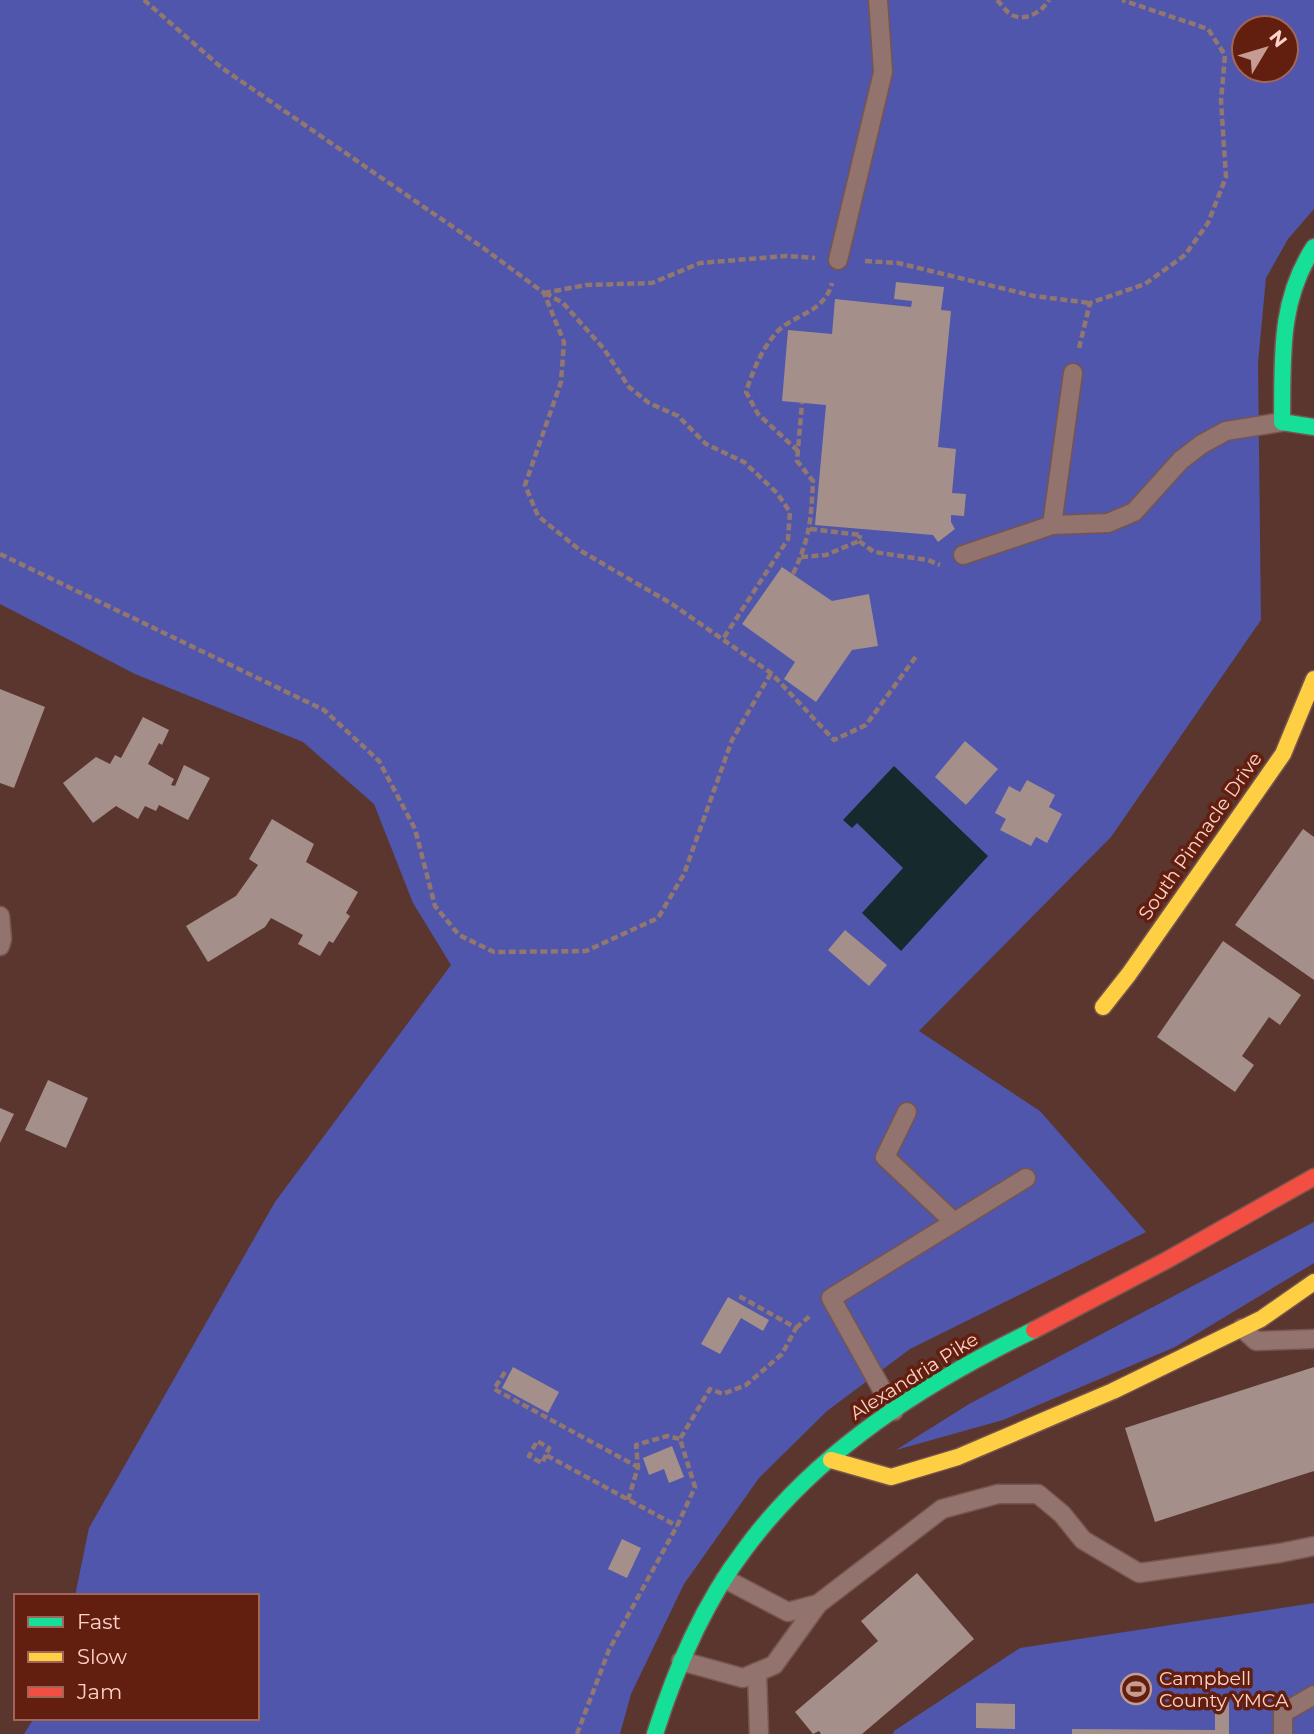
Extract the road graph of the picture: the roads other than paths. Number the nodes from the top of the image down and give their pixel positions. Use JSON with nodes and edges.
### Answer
{"nodes":[{"id":1,"x":878,"y":0,"type":"edge"},
{"id":2,"x":1314,"y":247,"type":"edge"},
{"id":3,"x":838,"y":260,"type":"road end"},
{"id":4,"x":1073,"y":373,"type":"road end"},
{"id":5,"x":1282,"y":422,"type":"junction"},
{"id":6,"x":1314,"y":427,"type":"edge"},
{"id":7,"x":1052,"y":525,"type":"junction"},
{"id":8,"x":963,"y":555,"type":"dead end"},
{"id":9,"x":1314,"y":679,"type":"edge"},
{"id":10,"x":0,"y":916,"type":"edge"},
{"id":11,"x":0,"y":946,"type":"edge"},
{"id":12,"x":1103,"y":1007,"type":"dead end"},
{"id":13,"x":907,"y":1112,"type":"dead end"},
{"id":14,"x":1314,"y":1177,"type":"edge"},
{"id":15,"x":1026,"y":1178,"type":"dead end"},
{"id":16,"x":954,"y":1222,"type":"junction"},
{"id":17,"x":1314,"y":1282,"type":"edge"},
{"id":18,"x":1242,"y":1328,"type":"junction"},
{"id":19,"x":1314,"y":1339,"type":"edge"},
{"id":20,"x":894,"y":1411,"type":"junction"},
{"id":21,"x":831,"y":1460,"type":"junction"},
{"id":22,"x":1314,"y":1546,"type":"edge"},
{"id":23,"x":725,"y":1579,"type":"junction"},
{"id":24,"x":818,"y":1604,"type":"junction"},
{"id":25,"x":681,"y":1661,"type":"junction"},
{"id":26,"x":757,"y":1672,"type":"junction"},
{"id":27,"x":1314,"y":1695,"type":"edge"},
{"id":28,"x":655,"y":1734,"type":"edge"},
{"id":29,"x":759,"y":1734,"type":"edge"},
{"id":30,"x":1283,"y":1734,"type":"edge"}],
"edges":[{"from":1,"to":3,"type":"lane"},
{"from":2,"to":5,"type":"street"},
{"from":4,"to":7,"type":"lane"},
{"from":5,"to":6,"type":"street"},
{"from":5,"to":7,"type":"lane"},
{"from":7,"to":8,"type":"lane"},
{"from":9,"to":12,"type":"street","name":"South Pinnacle Drive"},
{"from":10,"to":11,"type":"lane"},
{"from":13,"to":16,"type":"lane"},
{"from":14,"to":20,"type":"street","name":"Alexandria Pike"},
{"from":15,"to":16,"type":"lane"},
{"from":16,"to":20,"type":"lane"},
{"from":17,"to":18,"type":"street"},
{"from":18,"to":19,"type":"lane"},
{"from":18,"to":21,"type":"street"},
{"from":20,"to":21,"type":"street","name":"Alexandria Pike"},
{"from":21,"to":23,"type":"street","name":"Alexandria Pike"},
{"from":22,"to":24,"type":"lane"},
{"from":23,"to":24,"type":"lane"},
{"from":23,"to":25,"type":"street","name":"Alexandria Pike"},
{"from":24,"to":26,"type":"lane"},
{"from":25,"to":26,"type":"lane"},
{"from":25,"to":28,"type":"street","name":"Alexandria Pike"},
{"from":26,"to":29,"type":"lane"},
{"from":27,"to":30,"type":"lane"}]}
